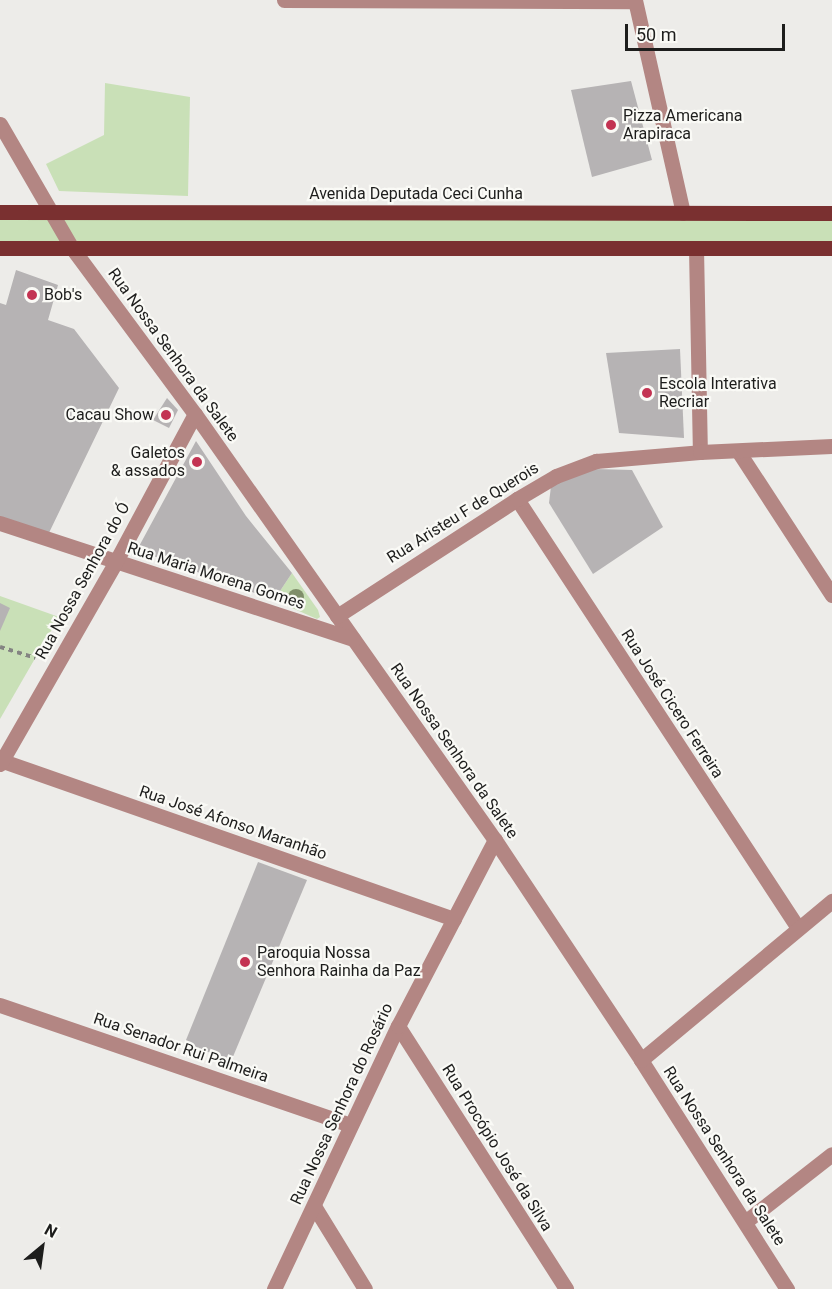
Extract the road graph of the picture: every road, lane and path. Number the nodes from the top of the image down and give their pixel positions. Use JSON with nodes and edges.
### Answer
{"nodes":[{"id":1,"x":284,"y":0,"type":"edge"},
{"id":2,"x":345,"y":0,"type":"edge"},
{"id":3,"x":635,"y":1,"type":"edge"},
{"id":4,"x":0,"y":124,"type":"edge"},
{"id":5,"x":0,"y":212,"type":"edge"},
{"id":6,"x":50,"y":212,"type":"junction"},
{"id":7,"x":682,"y":213,"type":"junction"},
{"id":8,"x":832,"y":213,"type":"edge"},
{"id":9,"x":0,"y":248,"type":"edge"},
{"id":10,"x":72,"y":248,"type":"junction"},
{"id":11,"x":696,"y":248,"type":"junction"},
{"id":12,"x":832,"y":248,"type":"edge"},
{"id":13,"x":195,"y":414,"type":"junction"},
{"id":14,"x":832,"y":446,"type":"edge"},
{"id":15,"x":738,"y":451,"type":"junction"},
{"id":16,"x":700,"y":452,"type":"junction"},
{"id":17,"x":517,"y":499,"type":"junction"},
{"id":18,"x":0,"y":523,"type":"edge"},
{"id":19,"x":116,"y":563,"type":"junction"},
{"id":20,"x":832,"y":595,"type":"edge"},
{"id":21,"x":337,"y":616,"type":"junction"},
{"id":22,"x":353,"y":639,"type":"junction"},
{"id":23,"x":0,"y":647,"type":"edge"},
{"id":24,"x":35,"y":658,"type":"dead end"},
{"id":25,"x":1,"y":761,"type":"edge"},
{"id":26,"x":495,"y":840,"type":"junction"},
{"id":27,"x":832,"y":901,"type":"edge"},
{"id":28,"x":454,"y":919,"type":"junction"},
{"id":29,"x":798,"y":928,"type":"junction"},
{"id":30,"x":0,"y":1005,"type":"edge"},
{"id":31,"x":398,"y":1026,"type":"junction"},
{"id":32,"x":641,"y":1060,"type":"junction"},
{"id":33,"x":350,"y":1125,"type":"junction"},
{"id":34,"x":832,"y":1154,"type":"edge"},
{"id":35,"x":314,"y":1206,"type":"junction"},
{"id":36,"x":745,"y":1222,"type":"junction"},
{"id":37,"x":274,"y":1289,"type":"edge"},
{"id":38,"x":365,"y":1289,"type":"edge"},
{"id":39,"x":566,"y":1289,"type":"edge"},
{"id":40,"x":787,"y":1289,"type":"edge"}],
"edges":[{"from":1,"to":2,"type":"street"},
{"from":2,"to":3,"type":"street"},
{"from":3,"to":7,"type":"street"},
{"from":4,"to":6,"type":"street"},
{"from":5,"to":6,"type":"main road","name":"Avenida Deputada Ceci Cunha"},
{"from":6,"to":7,"type":"main road","name":"Avenida Deputada Ceci Cunha"},
{"from":6,"to":10,"type":"street","name":"Rua Nossa Senhora da Salete"},
{"from":7,"to":8,"type":"main road","name":"Avenida Deputada Ceci Cunha"},
{"from":9,"to":10,"type":"main road"},
{"from":10,"to":11,"type":"main road"},
{"from":10,"to":13,"type":"street","name":"Rua Nossa Senhora da Salete"},
{"from":11,"to":12,"type":"main road"},
{"from":11,"to":16,"type":"street"},
{"from":13,"to":19,"type":"street","name":"Rua Nossa Senhora do Ó"},
{"from":13,"to":21,"type":"street","name":"Rua Nossa Senhora da Salete"},
{"from":14,"to":15,"type":"street","name":"Rua Aristeu F de Querois"},
{"from":15,"to":16,"type":"street","name":"Rua Aristeu F de Querois"},
{"from":15,"to":20,"type":"street"},
{"from":16,"to":17,"type":"street","name":"Rua Aristeu F de Querois"},
{"from":17,"to":21,"type":"street","name":"Rua Aristeu F de Querois"},
{"from":17,"to":29,"type":"street","name":"Rua José Cicero Ferreira"},
{"from":18,"to":19,"type":"street","name":"Rua Maria Morena Gomes"},
{"from":19,"to":22,"type":"street","name":"Rua Maria Morena Gomes"},
{"from":19,"to":25,"type":"street","name":"Rua Nossa Senhora do Ó"},
{"from":21,"to":22,"type":"street","name":"Rua Nossa Senhora da Salete"},
{"from":22,"to":26,"type":"street","name":"Rua Nossa Senhora da Salete"},
{"from":23,"to":24,"type":"path"},
{"from":25,"to":28,"type":"street","name":"Rua José Afonso Maranhão"},
{"from":26,"to":28,"type":"street","name":"Rua Nossa Senhora do Rosário"},
{"from":26,"to":32,"type":"street","name":"Rua Nossa Senhora da Salete"},
{"from":27,"to":29,"type":"street"},
{"from":28,"to":31,"type":"street","name":"Rua Nossa Senhora do Rosário"},
{"from":29,"to":32,"type":"street"},
{"from":30,"to":33,"type":"street","name":"Rua Senador Rui Palmeira"},
{"from":31,"to":33,"type":"street","name":"Rua Nossa Senhora do Rosário"},
{"from":31,"to":39,"type":"street","name":"Rua Procópio José da Silva"},
{"from":32,"to":36,"type":"street","name":"Rua Nossa Senhora da Salete"},
{"from":33,"to":35,"type":"street","name":"Rua Nossa Senhora do Rosário"},
{"from":34,"to":36,"type":"street"},
{"from":35,"to":37,"type":"street","name":"Rua Nossa Senhora do Rosário"},
{"from":35,"to":38,"type":"street"},
{"from":36,"to":40,"type":"street","name":"Rua Nossa Senhora da Salete"}]}
